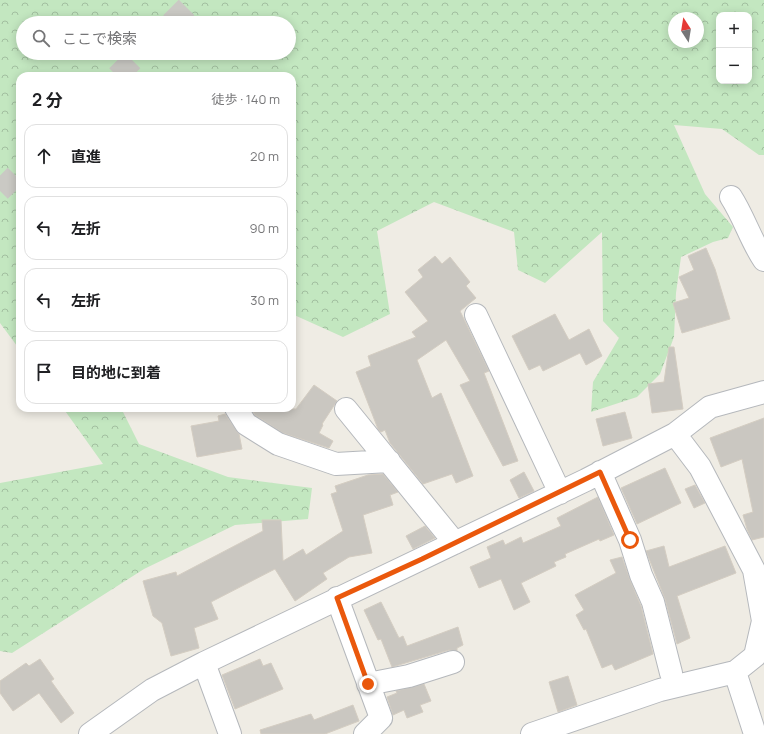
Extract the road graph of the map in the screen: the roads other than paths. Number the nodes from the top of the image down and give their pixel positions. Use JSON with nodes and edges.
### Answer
{"nodes":[{"id":1,"x":731,"y":197,"type":"dead end"},
{"id":2,"x":764,"y":260,"type":"edge"},
{"id":3,"x":476,"y":315,"type":"dead end"},
{"id":4,"x":764,"y":392,"type":"edge"},
{"id":5,"x":346,"y":409,"type":"dead end"},
{"id":6,"x":238,"y":412,"type":"edge"},
{"id":7,"x":675,"y":434,"type":"junction"},
{"id":8,"x":389,"y":461,"type":"junction"},
{"id":9,"x":600,"y":472,"type":"junction"},
{"id":10,"x":560,"y":493,"type":"junction"},
{"id":11,"x":455,"y":543,"type":"junction"},
{"id":12,"x":337,"y":598,"type":"junction"},
{"id":13,"x":453,"y":662,"type":"dead end"},
{"id":14,"x":204,"y":663,"type":"junction"},
{"id":15,"x":735,"y":672,"type":"junction"},
{"id":16,"x":671,"y":674,"type":"dead end"},
{"id":17,"x":368,"y":684,"type":"junction"},
{"id":18,"x":90,"y":734,"type":"edge"},
{"id":19,"x":230,"y":734,"type":"edge"},
{"id":20,"x":365,"y":734,"type":"edge"},
{"id":21,"x":532,"y":734,"type":"edge"},
{"id":22,"x":755,"y":734,"type":"edge"}],
"edges":[{"from":1,"to":2,"type":"street"},
{"from":3,"to":10,"type":"street"},
{"from":4,"to":7,"type":"street"},
{"from":5,"to":8,"type":"street"},
{"from":6,"to":8,"type":"street"},
{"from":7,"to":9,"type":"street"},
{"from":7,"to":15,"type":"street"},
{"from":8,"to":11,"type":"street"},
{"from":9,"to":10,"type":"street"},
{"from":9,"to":16,"type":"street"},
{"from":10,"to":11,"type":"street"},
{"from":11,"to":12,"type":"street"},
{"from":12,"to":14,"type":"street"},
{"from":12,"to":17,"type":"street"},
{"from":13,"to":17,"type":"street"},
{"from":14,"to":18,"type":"street"},
{"from":14,"to":19,"type":"street"},
{"from":15,"to":21,"type":"street"},
{"from":15,"to":22,"type":"street"},
{"from":17,"to":20,"type":"street"}]}
